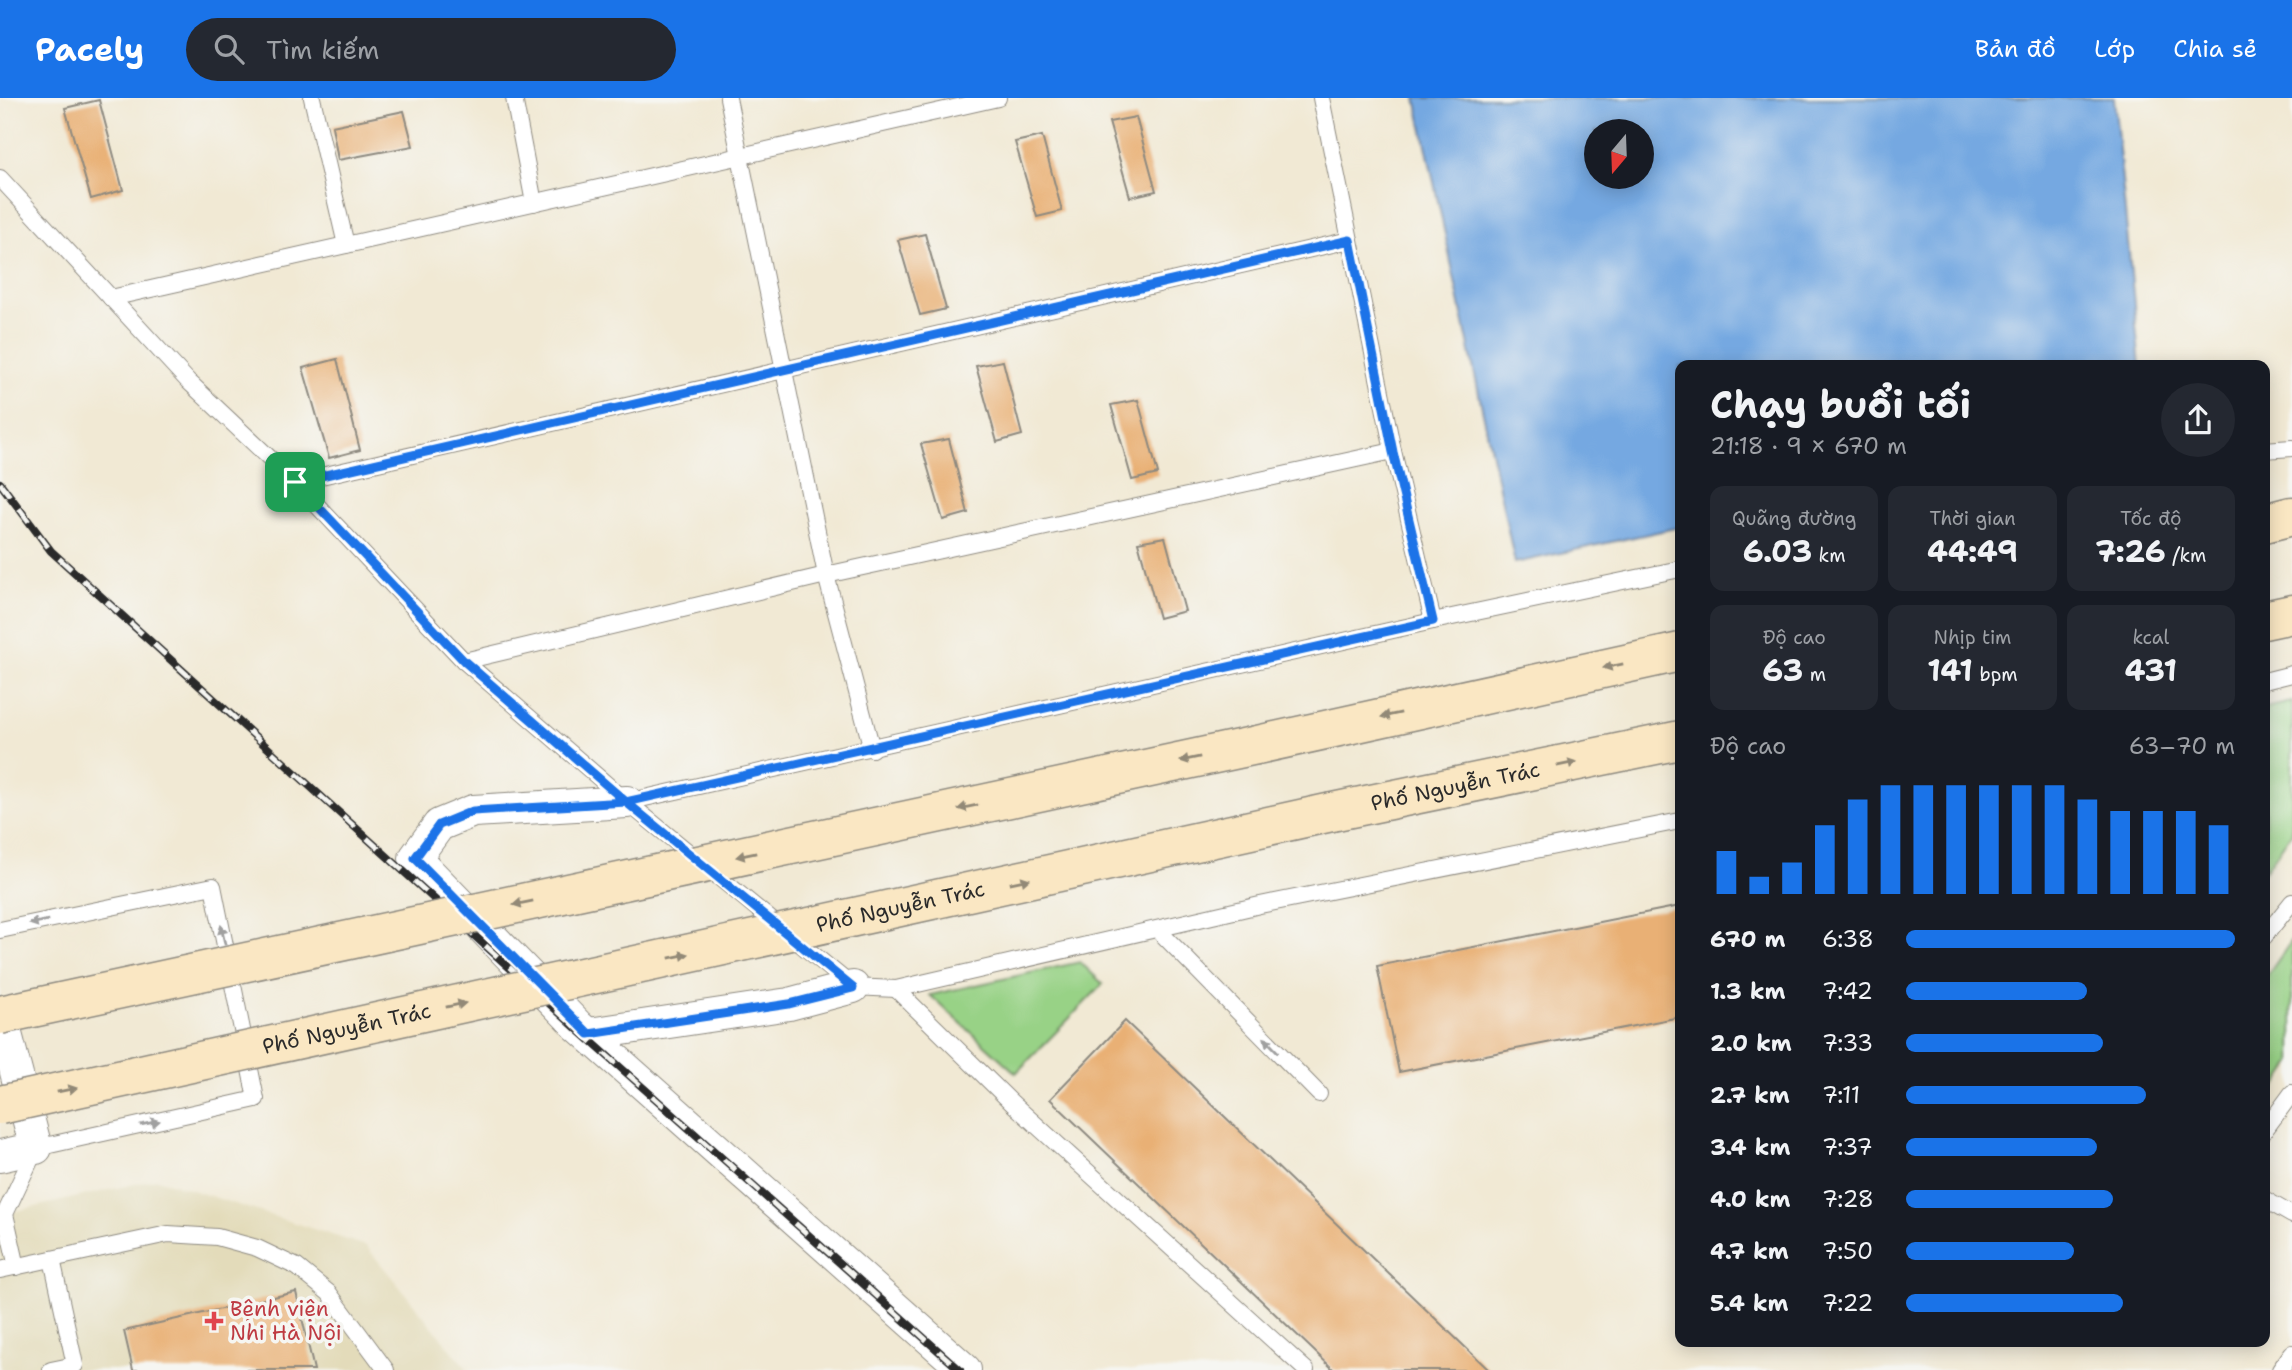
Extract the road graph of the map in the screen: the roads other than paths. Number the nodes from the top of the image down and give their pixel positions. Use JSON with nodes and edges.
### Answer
{"nodes":[{"id":1,"x":313,"y":98,"type":"edge"},
{"id":2,"x":514,"y":98,"type":"edge"},
{"id":3,"x":728,"y":98,"type":"edge"},
{"id":4,"x":998,"y":98,"type":"edge"},
{"id":5,"x":1321,"y":98,"type":"edge"},
{"id":6,"x":740,"y":156,"type":"junction"},
{"id":7,"x":0,"y":178,"type":"edge"},
{"id":8,"x":534,"y":203,"type":"junction"},
{"id":9,"x":1350,"y":240,"type":"junction"},
{"id":10,"x":346,"y":246,"type":"junction"},
{"id":11,"x":111,"y":298,"type":"junction"},
{"id":12,"x":783,"y":369,"type":"junction"},
{"id":13,"x":2292,"y":448,"type":"edge"},
{"id":14,"x":2270,"y":450,"type":"edge"},
{"id":15,"x":1393,"y":452,"type":"junction"},
{"id":16,"x":295,"y":482,"type":"junction"},
{"id":17,"x":2292,"y":516,"type":"edge"},
{"id":18,"x":2270,"y":522,"type":"edge"},
{"id":19,"x":1675,"y":570,"type":"edge"},
{"id":20,"x":826,"y":575,"type":"junction"},
{"id":21,"x":1433,"y":621,"type":"junction"},
{"id":22,"x":1675,"y":653,"type":"edge"},
{"id":23,"x":464,"y":661,"type":"junction"},
{"id":24,"x":2292,"y":674,"type":"edge"},
{"id":25,"x":2270,"y":680,"type":"edge"},
{"id":26,"x":1675,"y":741,"type":"edge"},
{"id":27,"x":872,"y":749,"type":"junction"},
{"id":28,"x":626,"y":802,"type":"junction"},
{"id":29,"x":1675,"y":822,"type":"edge"},
{"id":30,"x":2292,"y":902,"type":"edge"},
{"id":31,"x":0,"y":930,"type":"edge"},
{"id":32,"x":1158,"y":930,"type":"junction"},
{"id":33,"x":2270,"y":930,"type":"edge"},
{"id":34,"x":853,"y":988,"type":"junction"},
{"id":35,"x":896,"y":989,"type":"junction"},
{"id":36,"x":0,"y":1013,"type":"edge"},
{"id":37,"x":589,"y":1034,"type":"junction"},
{"id":38,"x":2292,"y":1093,"type":"edge"},
{"id":39,"x":1319,"y":1094,"type":"dead end"},
{"id":40,"x":0,"y":1105,"type":"edge"},
{"id":41,"x":2270,"y":1123,"type":"edge"},
{"id":42,"x":36,"y":1148,"type":"junction"},
{"id":43,"x":0,"y":1156,"type":"edge"},
{"id":44,"x":2270,"y":1202,"type":"edge"},
{"id":45,"x":2292,"y":1215,"type":"edge"},
{"id":46,"x":52,"y":1259,"type":"junction"},
{"id":47,"x":17,"y":1267,"type":"junction"},
{"id":48,"x":0,"y":1270,"type":"edge"},
{"id":49,"x":2292,"y":1353,"type":"edge"},
{"id":50,"x":51,"y":1370,"type":"edge"},
{"id":51,"x":386,"y":1370,"type":"edge"},
{"id":52,"x":965,"y":1370,"type":"edge"},
{"id":53,"x":1306,"y":1370,"type":"edge"},
{"id":54,"x":2280,"y":1370,"type":"edge"}],
"edges":[{"from":1,"to":10,"type":"lane"},
{"from":2,"to":8,"type":"lane"},
{"from":3,"to":6,"type":"lane"},
{"from":4,"to":6,"type":"lane"},
{"from":5,"to":9,"type":"lane"},
{"from":6,"to":8,"type":"lane"},
{"from":6,"to":12,"type":"lane"},
{"from":7,"to":11,"type":"lane"},
{"from":8,"to":10,"type":"lane"},
{"from":9,"to":12,"type":"lane"},
{"from":9,"to":15,"type":"lane"},
{"from":10,"to":11,"type":"lane"},
{"from":11,"to":16,"type":"lane"},
{"from":12,"to":16,"type":"lane"},
{"from":12,"to":20,"type":"lane"},
{"from":13,"to":14,"type":"lane"},
{"from":15,"to":20,"type":"lane"},
{"from":15,"to":21,"type":"lane"},
{"from":16,"to":23,"type":"lane"},
{"from":17,"to":18,"type":"main road"},
{"from":19,"to":21,"type":"lane"},
{"from":20,"to":23,"type":"lane"},
{"from":20,"to":27,"type":"lane"},
{"from":21,"to":27,"type":"lane"},
{"from":22,"to":36,"type":"main road","one_way":true,"bridge":true},
{"from":23,"to":28,"type":"lane"},
{"from":24,"to":25,"type":"lane"},
{"from":40,"to":26,"type":"main road","name":"Phố Nguyễn Trác","one_way":true,"bridge":true},
{"from":27,"to":28,"type":"lane"},
{"from":28,"to":34,"type":"lane"},
{"from":28,"to":37,"type":"street"},
{"from":29,"to":32,"type":"lane"},
{"from":30,"to":33,"type":"lane"},
{"from":42,"to":31,"type":"lane","one_way":true},
{"from":32,"to":35,"type":"lane"},
{"from":39,"to":32,"type":"lane","one_way":true},
{"from":34,"to":35,"type":"lane"},
{"from":34,"to":37,"type":"street"},
{"from":35,"to":53,"type":"lane"},
{"from":36,"to":42,"type":"street"},
{"from":37,"to":52,"type":"street"},
{"from":38,"to":41,"type":"lane"},
{"from":42,"to":43,"type":"street"},
{"from":42,"to":47,"type":"lane"},
{"from":44,"to":45,"type":"lane"},
{"from":46,"to":47,"type":"lane"},
{"from":46,"to":50,"type":"lane"},
{"from":46,"to":51,"type":"lane"},
{"from":47,"to":48,"type":"lane"},
{"from":49,"to":54,"type":"lane"}]}
